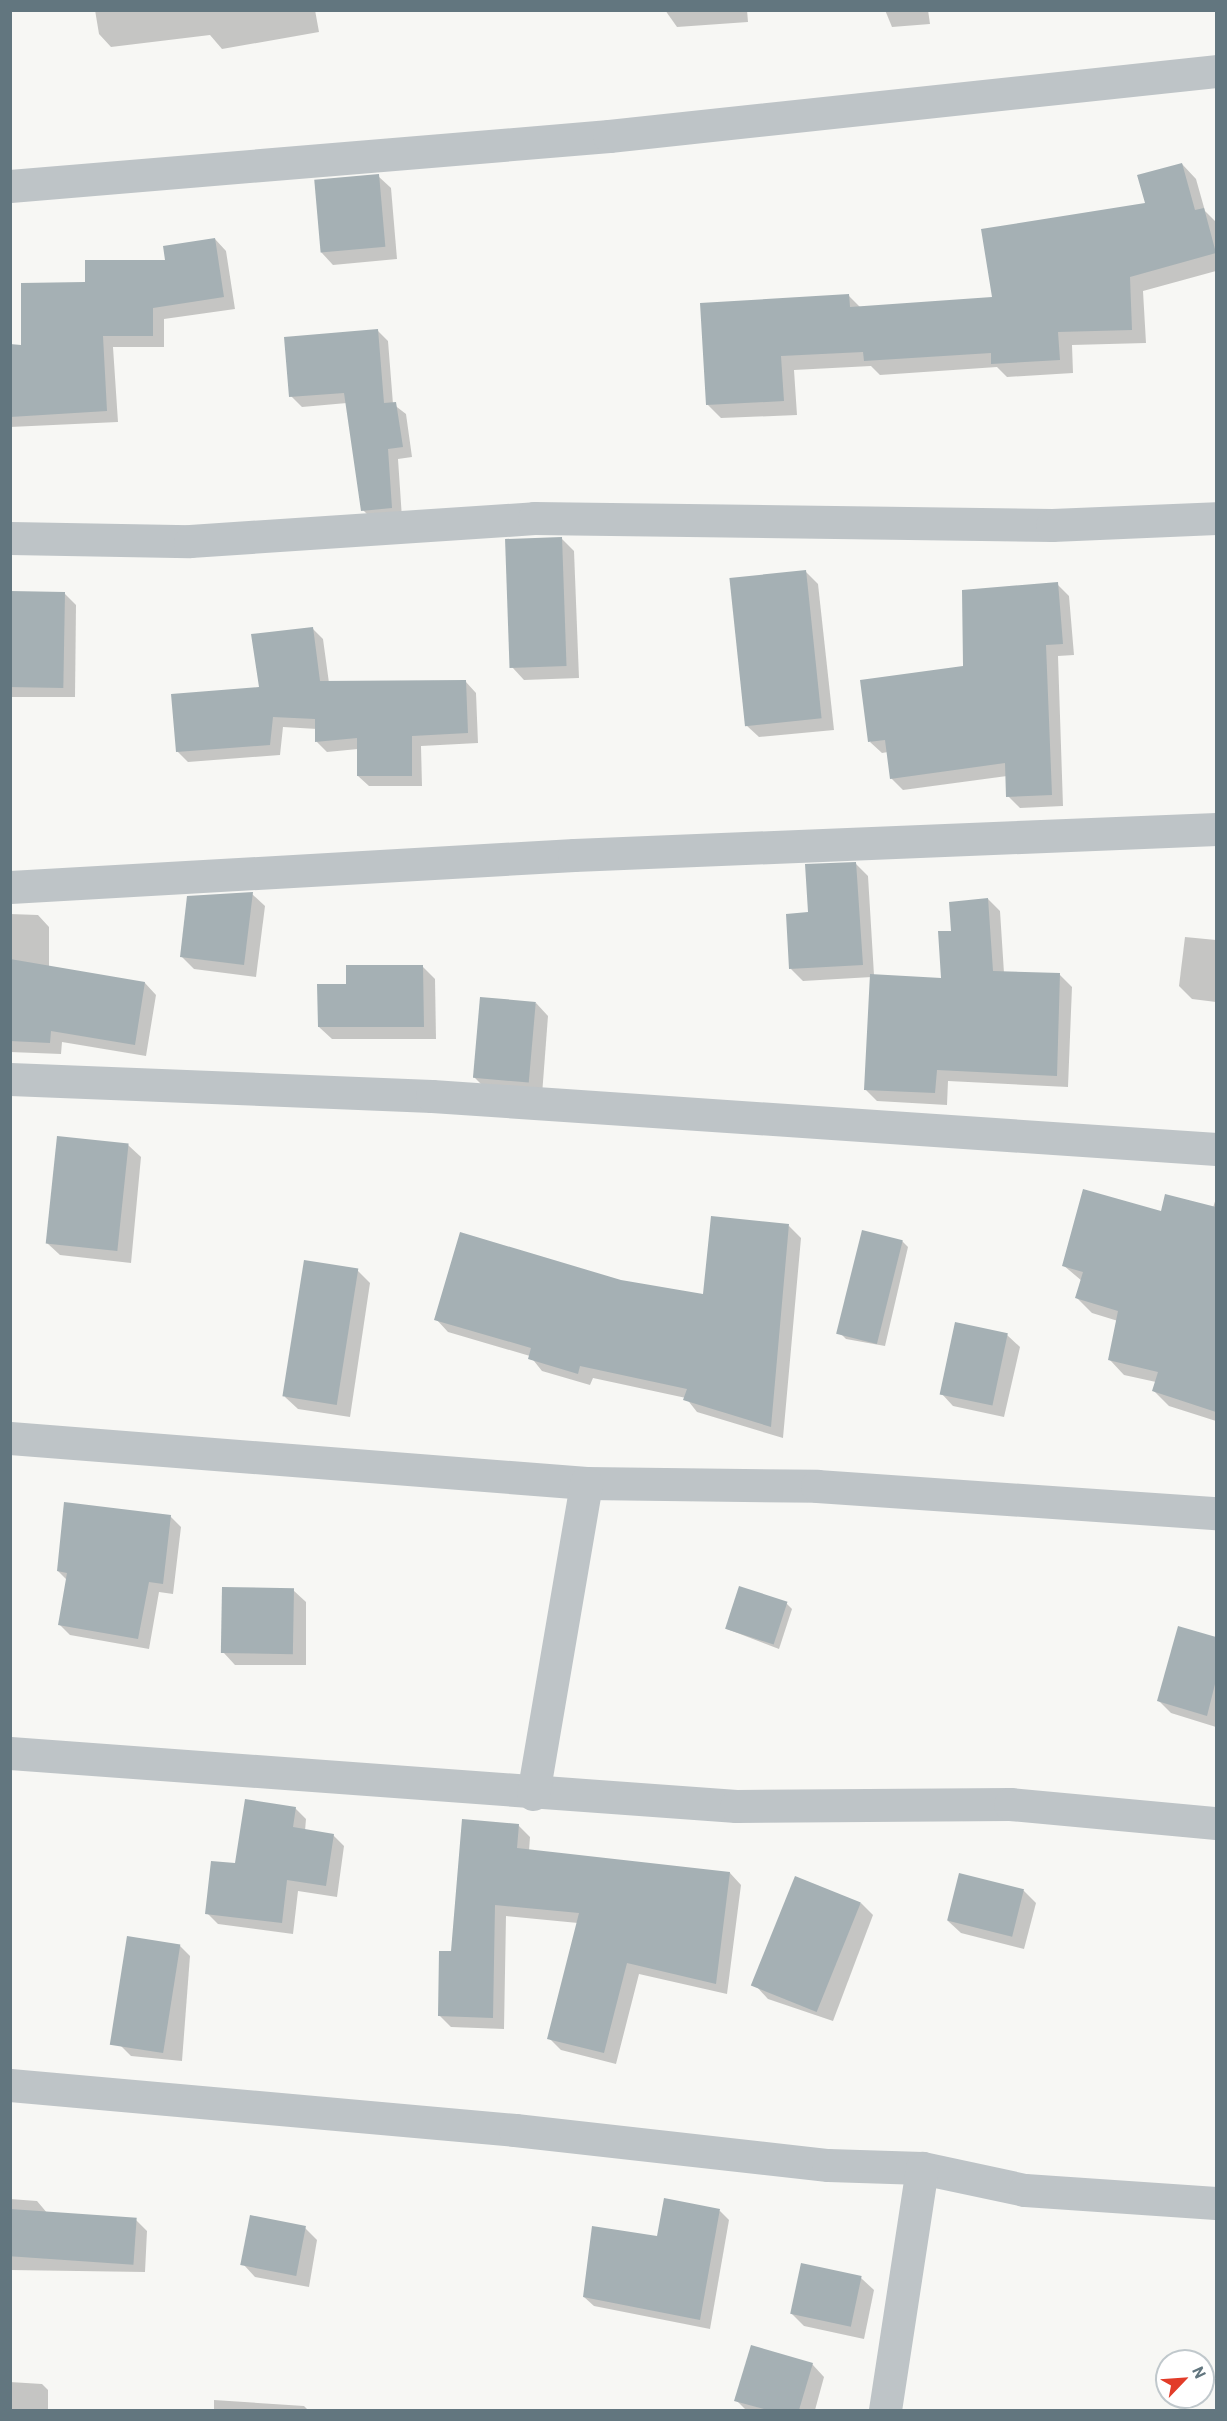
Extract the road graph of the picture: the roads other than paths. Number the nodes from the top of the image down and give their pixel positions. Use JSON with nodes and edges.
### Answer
{"nodes":[{"id":1,"x":1216,"y":71,"type":"edge"},
{"id":2,"x":10,"y":186,"type":"edge"},
{"id":3,"x":1216,"y":518,"type":"edge"},
{"id":4,"x":10,"y":538,"type":"edge"},
{"id":5,"x":1216,"y":829,"type":"edge"},
{"id":6,"x":10,"y":887,"type":"edge"},
{"id":7,"x":10,"y":1079,"type":"edge"},
{"id":8,"x":1216,"y":1149,"type":"edge"},
{"id":9,"x":10,"y":1438,"type":"edge"},
{"id":10,"x":586,"y":1483,"type":"junction"},
{"id":11,"x":1216,"y":1513,"type":"edge"},
{"id":12,"x":10,"y":1753,"type":"edge"},
{"id":13,"x":533,"y":1794,"type":"junction"},
{"id":14,"x":1216,"y":1822,"type":"edge"},
{"id":15,"x":10,"y":2085,"type":"edge"},
{"id":16,"x":922,"y":2168,"type":"junction"},
{"id":17,"x":1216,"y":2203,"type":"edge"},
{"id":18,"x":885,"y":2410,"type":"edge"}],
"edges":[{"from":1,"to":2,"type":"street"},
{"from":3,"to":4,"type":"street"},
{"from":5,"to":6,"type":"street"},
{"from":7,"to":8,"type":"street"},
{"from":9,"to":10,"type":"street"},
{"from":10,"to":11,"type":"street"},
{"from":10,"to":13,"type":"street"},
{"from":12,"to":13,"type":"street"},
{"from":13,"to":14,"type":"street"},
{"from":15,"to":16,"type":"street"},
{"from":16,"to":17,"type":"street"},
{"from":16,"to":18,"type":"street"}]}
